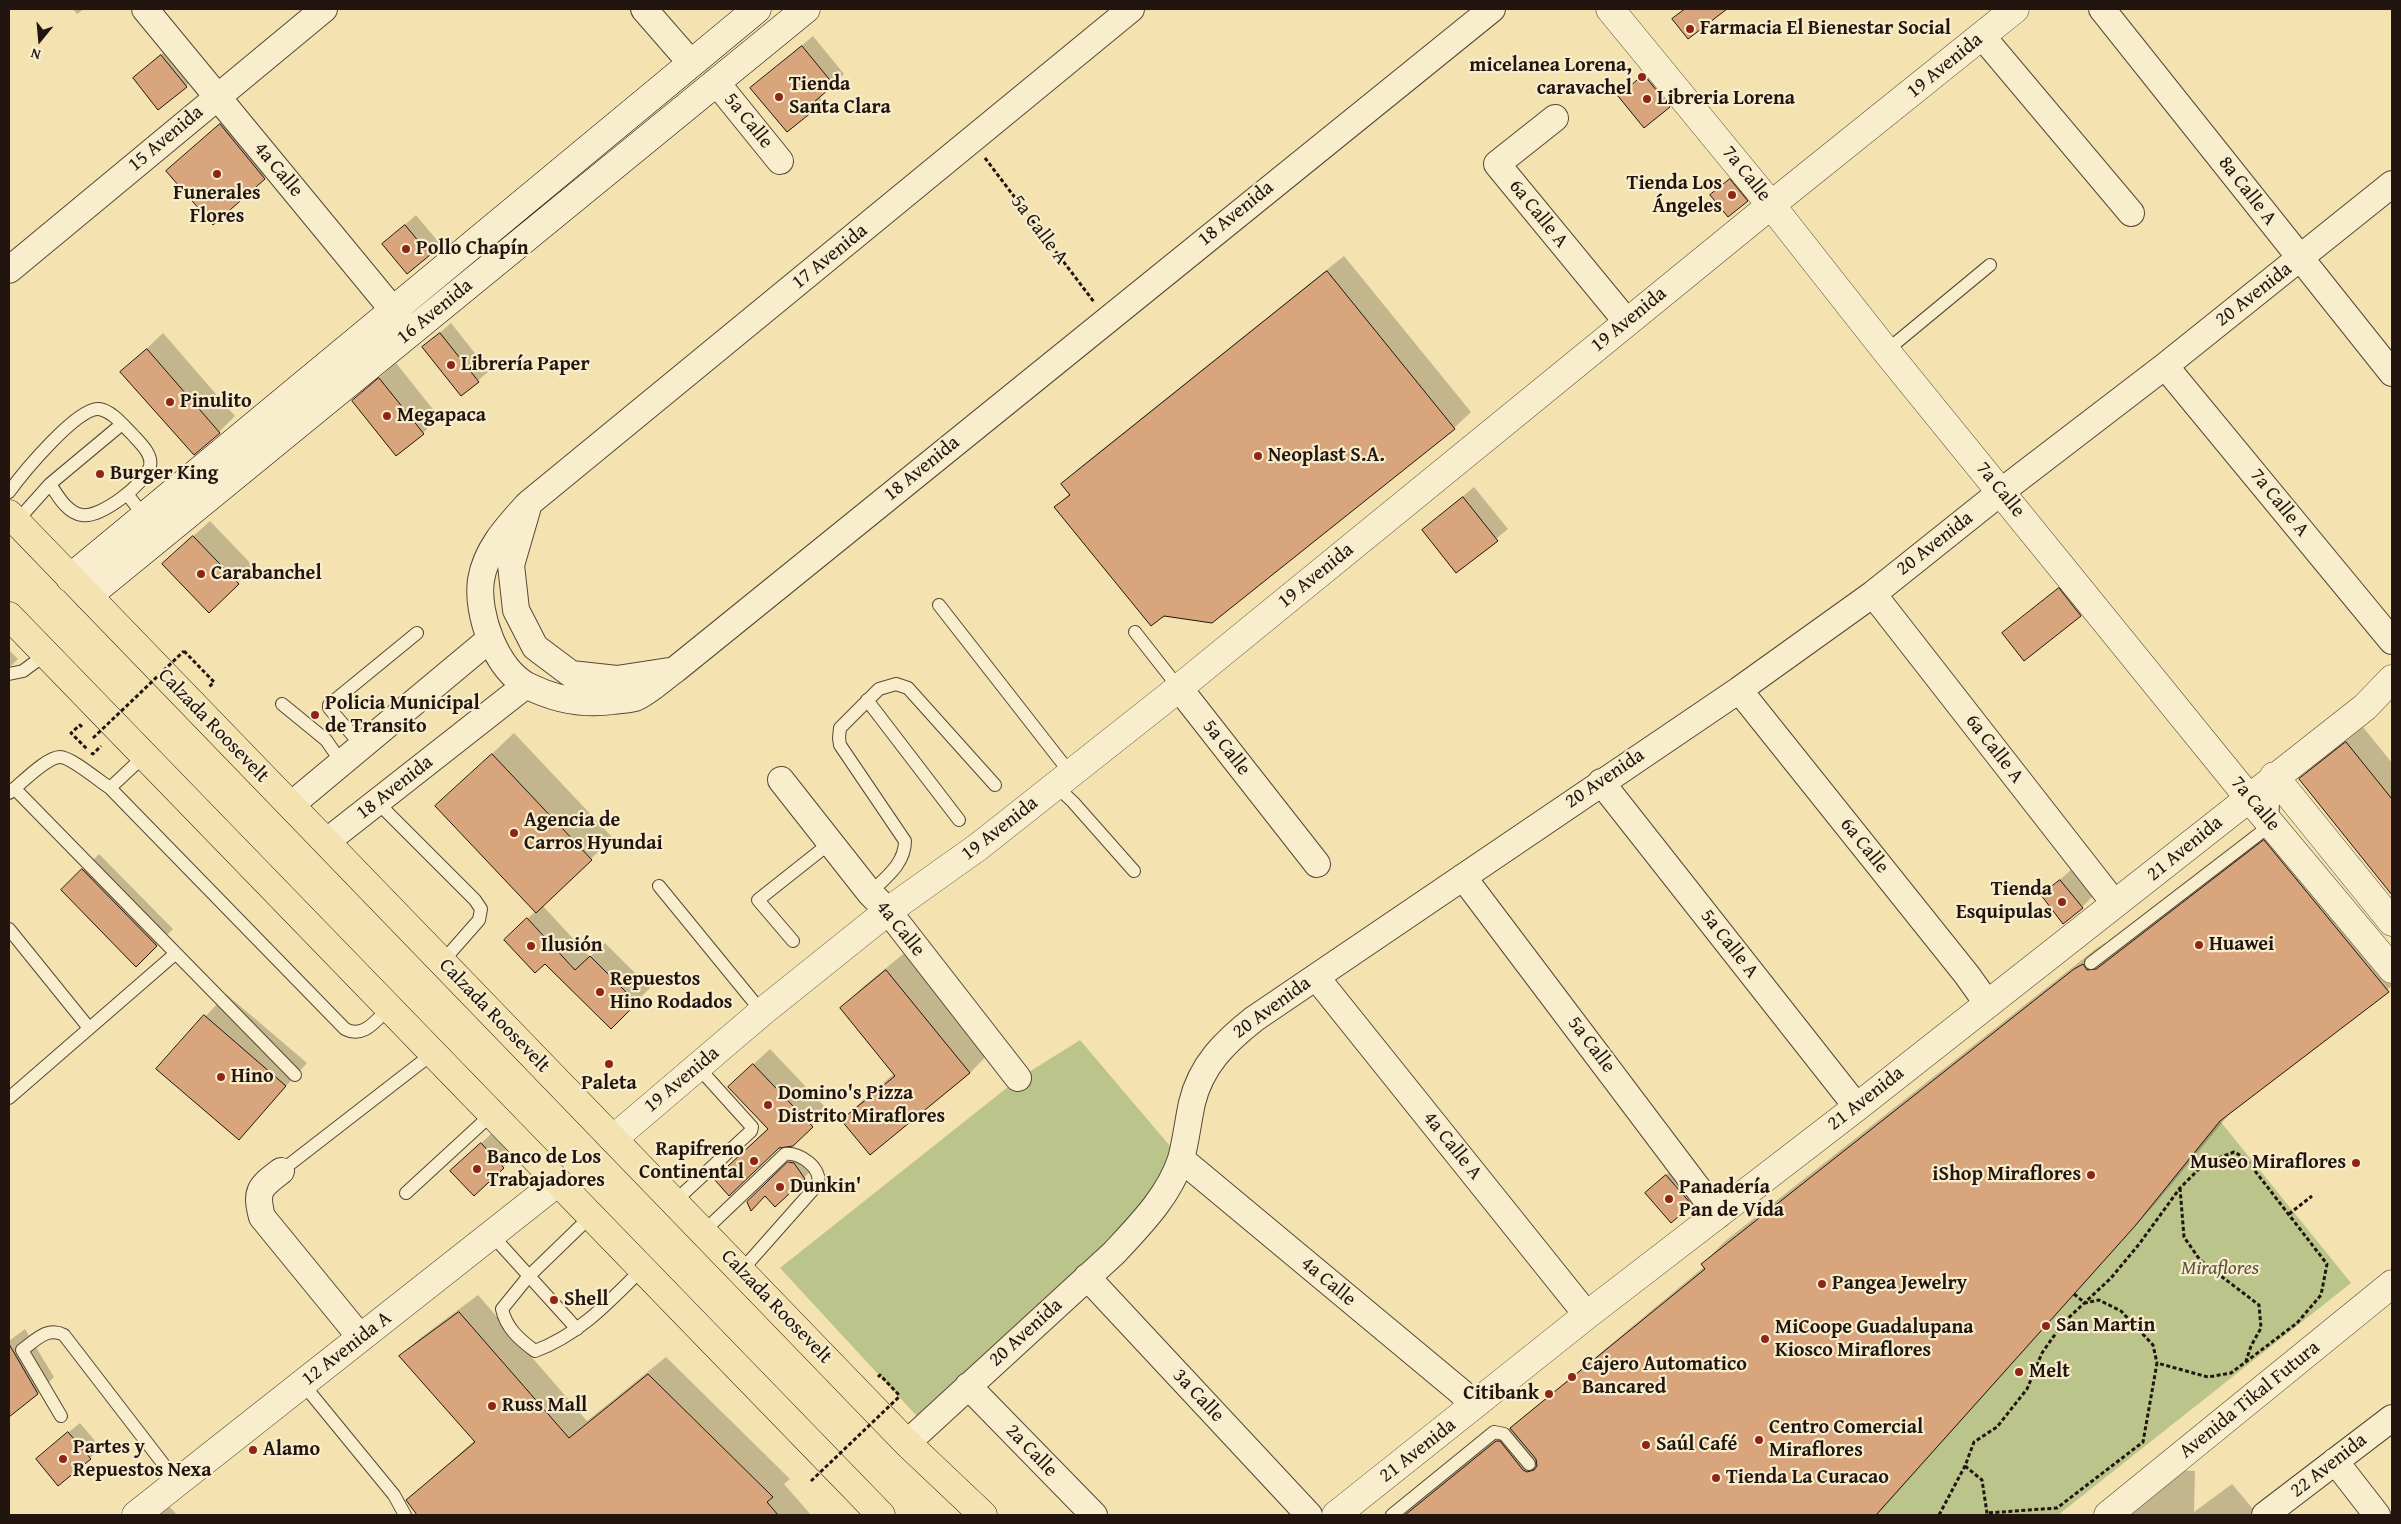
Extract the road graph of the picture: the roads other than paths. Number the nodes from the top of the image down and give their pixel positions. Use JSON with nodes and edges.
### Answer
{"nodes":[{"id":1,"x":145,"y":9,"type":"edge"},
{"id":2,"x":324,"y":9,"type":"edge"},
{"id":3,"x":644,"y":9,"type":"edge"},
{"id":4,"x":757,"y":9,"type":"edge"},
{"id":5,"x":806,"y":9,"type":"edge"},
{"id":6,"x":1131,"y":9,"type":"edge"},
{"id":7,"x":1492,"y":9,"type":"edge"},
{"id":8,"x":1610,"y":9,"type":"edge"},
{"id":9,"x":2015,"y":9,"type":"edge"},
{"id":10,"x":2102,"y":9,"type":"edge"},
{"id":11,"x":1982,"y":36,"type":"junction"},
{"id":12,"x":691,"y":63,"type":"junction"},
{"id":13,"x":716,"y":82,"type":"junction"},
{"id":14,"x":217,"y":96,"type":"junction"},
{"id":15,"x":1555,"y":118,"type":"dead end"},
{"id":16,"x":780,"y":161,"type":"dead end"},
{"id":17,"x":2392,"y":184,"type":"edge"},
{"id":18,"x":1770,"y":205,"type":"junction"},
{"id":19,"x":2131,"y":213,"type":"dead end"},
{"id":20,"x":2300,"y":259,"type":"junction"},
{"id":21,"x":1990,"y":265,"type":"dead end"},
{"id":22,"x":9,"y":270,"type":"edge"},
{"id":23,"x":394,"y":310,"type":"junction"},
{"id":24,"x":1627,"y":322,"type":"junction"},
{"id":25,"x":411,"y":332,"type":"junction"},
{"id":26,"x":1886,"y":351,"type":"junction"},
{"id":27,"x":2165,"y":366,"type":"junction"},
{"id":28,"x":2392,"y":373,"type":"edge"},
{"id":29,"x":122,"y":424,"type":"junction"},
{"id":30,"x":50,"y":484,"type":"junction"},
{"id":31,"x":2002,"y":491,"type":"junction"},
{"id":32,"x":9,"y":492,"type":"edge"},
{"id":33,"x":127,"y":494,"type":"junction"},
{"id":34,"x":528,"y":504,"type":"junction"},
{"id":35,"x":144,"y":516,"type":"junction"},
{"id":36,"x":12,"y":518,"type":"edge"},
{"id":37,"x":79,"y":587,"type":"junction"},
{"id":38,"x":1873,"y":594,"type":"junction"},
{"id":39,"x":939,"y":605,"type":"dead end"},
{"id":40,"x":9,"y":616,"type":"edge"},
{"id":41,"x":1135,"y":632,"type":"dead end"},
{"id":42,"x":418,"y":633,"type":"dead end"},
{"id":43,"x":490,"y":639,"type":"junction"},
{"id":44,"x":2392,"y":641,"type":"edge"},
{"id":45,"x":46,"y":654,"type":"junction"},
{"id":46,"x":676,"y":669,"type":"junction"},
{"id":47,"x":9,"y":674,"type":"edge"},
{"id":48,"x":2392,"y":679,"type":"edge"},
{"id":49,"x":526,"y":685,"type":"junction"},
{"id":50,"x":1179,"y":688,"type":"junction"},
{"id":51,"x":1739,"y":690,"type":"junction"},
{"id":52,"x":867,"y":700,"type":"junction"},
{"id":53,"x":282,"y":704,"type":"dead end"},
{"id":54,"x":352,"y":754,"type":"junction"},
{"id":55,"x":144,"y":756,"type":"junction"},
{"id":56,"x":2274,"y":776,"type":"junction"},
{"id":57,"x":780,"y":780,"type":"dead end"},
{"id":58,"x":1063,"y":780,"type":"junction"},
{"id":59,"x":1601,"y":782,"type":"junction"},
{"id":60,"x":995,"y":785,"type":"dead end"},
{"id":61,"x":110,"y":788,"type":"junction"},
{"id":62,"x":12,"y":791,"type":"edge"},
{"id":63,"x":2249,"y":798,"type":"junction"},
{"id":64,"x":377,"y":802,"type":"junction"},
{"id":65,"x":291,"y":805,"type":"junction"},
{"id":66,"x":959,"y":820,"type":"dead end"},
{"id":67,"x":2272,"y":824,"type":"junction"},
{"id":68,"x":326,"y":842,"type":"junction"},
{"id":69,"x":830,"y":843,"type":"junction"},
{"id":70,"x":1316,"y":864,"type":"dead end"},
{"id":71,"x":1134,"y":871,"type":"dead end"},
{"id":72,"x":1463,"y":877,"type":"junction"},
{"id":73,"x":659,"y":886,"type":"dead end"},
{"id":74,"x":879,"y":902,"type":"junction"},
{"id":75,"x":2115,"y":904,"type":"junction"},
{"id":76,"x":2392,"y":922,"type":"edge"},
{"id":77,"x":9,"y":929,"type":"edge"},
{"id":78,"x":793,"y":941,"type":"dead end"},
{"id":79,"x":175,"y":954,"type":"junction"},
{"id":80,"x":442,"y":962,"type":"junction"},
{"id":81,"x":2091,"y":963,"type":"dead end"},
{"id":82,"x":2392,"y":969,"type":"edge"},
{"id":83,"x":1316,"y":977,"type":"junction"},
{"id":84,"x":1987,"y":1003,"type":"junction"},
{"id":85,"x":389,"y":1008,"type":"junction"},
{"id":86,"x":762,"y":1012,"type":"junction"},
{"id":87,"x":89,"y":1028,"type":"junction"},
{"id":88,"x":432,"y":1054,"type":"junction"},
{"id":89,"x":697,"y":1066,"type":"junction"},
{"id":90,"x":295,"y":1075,"type":"dead end"},
{"id":91,"x":1018,"y":1078,"type":"dead end"},
{"id":92,"x":9,"y":1098,"type":"edge"},
{"id":93,"x":1857,"y":1107,"type":"junction"},
{"id":94,"x":492,"y":1114,"type":"junction"},
{"id":95,"x":613,"y":1139,"type":"junction"},
{"id":96,"x":1181,"y":1159,"type":"junction"},
{"id":97,"x":281,"y":1171,"type":"joint"},
{"id":98,"x":558,"y":1182,"type":"junction"},
{"id":99,"x":406,"y":1193,"type":"dead end"},
{"id":100,"x":674,"y":1202,"type":"junction"},
{"id":101,"x":1718,"y":1214,"type":"junction"},
{"id":102,"x":591,"y":1216,"type":"junction"},
{"id":103,"x":703,"y":1232,"type":"junction"},
{"id":104,"x":491,"y":1234,"type":"junction"},
{"id":105,"x":642,"y":1269,"type":"junction"},
{"id":106,"x":741,"y":1271,"type":"junction"},
{"id":107,"x":528,"y":1277,"type":"junction"},
{"id":108,"x":1087,"y":1277,"type":"junction"},
{"id":109,"x":2392,"y":1284,"type":"edge"},
{"id":110,"x":1587,"y":1315,"type":"junction"},
{"id":111,"x":577,"y":1329,"type":"junction"},
{"id":112,"x":361,"y":1338,"type":"junction"},
{"id":113,"x":303,"y":1384,"type":"junction"},
{"id":114,"x":968,"y":1386,"type":"junction"},
{"id":115,"x":1473,"y":1406,"type":"junction"},
{"id":116,"x":61,"y":1416,"type":"dead end"},
{"id":117,"x":2392,"y":1418,"type":"edge"},
{"id":118,"x":907,"y":1443,"type":"junction"},
{"id":119,"x":2335,"y":1460,"type":"junction"},
{"id":120,"x":1529,"y":1464,"type":"dead end"},
{"id":121,"x":178,"y":1482,"type":"junction"},
{"id":122,"x":2113,"y":1514,"type":"edge"},
{"id":123,"x":136,"y":1515,"type":"edge"},
{"id":124,"x":405,"y":1515,"type":"edge"},
{"id":125,"x":881,"y":1515,"type":"edge"},
{"id":126,"x":983,"y":1515,"type":"edge"},
{"id":127,"x":1094,"y":1515,"type":"edge"},
{"id":128,"x":1309,"y":1515,"type":"edge"},
{"id":129,"x":1336,"y":1515,"type":"edge"},
{"id":130,"x":1392,"y":1515,"type":"edge"},
{"id":131,"x":2265,"y":1515,"type":"edge"},
{"id":132,"x":2377,"y":1515,"type":"edge"}],
"edges":[{"from":1,"to":14,"type":"street","name":"4a Calle"},
{"from":2,"to":14,"type":"street","name":"15 Avenida"},
{"from":3,"to":12,"type":"street"},
{"from":4,"to":12,"type":"street","name":"16 Avenida"},
{"from":5,"to":13,"type":"street","name":"16 Avenida"},
{"from":6,"to":34,"type":"street","name":"17 Avenida"},
{"from":7,"to":46,"type":"street","name":"18 Avenida"},
{"from":8,"to":18,"type":"street","name":"7a Calle"},
{"from":9,"to":11,"type":"street","name":"19 Avenida"},
{"from":10,"to":20,"type":"street","name":"8a Calle A"},
{"from":11,"to":18,"type":"street","name":"19 Avenida"},
{"from":11,"to":19,"type":"street"},
{"from":12,"to":23,"type":"street","name":"16 Avenida"},
{"from":13,"to":16,"type":"street","name":"5a Calle"},
{"from":13,"to":25,"type":"street","name":"16 Avenida"},
{"from":14,"to":22,"type":"street","name":"15 Avenida"},
{"from":14,"to":23,"type":"street","name":"4a Calle"},
{"from":15,"to":24,"type":"street","name":"6a Calle A"},
{"from":17,"to":20,"type":"street","name":"20 Avenida"},
{"from":18,"to":24,"type":"street","name":"19 Avenida"},
{"from":18,"to":26,"type":"street","name":"7a Calle"},
{"from":20,"to":27,"type":"street","name":"20 Avenida"},
{"from":20,"to":28,"type":"street","name":"8a Calle A"},
{"from":21,"to":26,"type":"lane"},
{"from":23,"to":25,"type":"street","name":"4a Calle"},
{"from":23,"to":35,"type":"street","name":"16 Avenida"},
{"from":24,"to":50,"type":"street","name":"19 Avenida"},
{"from":25,"to":37,"type":"street","name":"16 Avenida"},
{"from":26,"to":31,"type":"street","name":"7a Calle"},
{"from":27,"to":31,"type":"street","name":"20 Avenida"},
{"from":27,"to":44,"type":"street","name":"7a Calle A"},
{"from":29,"to":30,"type":"lane"},
{"from":29,"to":32,"type":"lane"},
{"from":29,"to":33,"type":"lane"},
{"from":30,"to":33,"type":"lane"},
{"from":30,"to":36,"type":"lane"},
{"from":31,"to":38,"type":"street","name":"20 Avenida"},
{"from":31,"to":63,"type":"street","name":"7a Calle"},
{"from":33,"to":35,"type":"lane"},
{"from":34,"to":43,"type":"street","name":"17 Avenida"},
{"from":34,"to":46,"type":"street"},
{"from":35,"to":37,"type":"street","name":"16 Avenida"},
{"from":36,"to":37,"type":"highway","name":"Calzada Roosevelt"},
{"from":37,"to":65,"type":"highway","name":"Calzada Roosevelt"},
{"from":38,"to":51,"type":"street","name":"20 Avenida"},
{"from":38,"to":75,"type":"street","name":"6a Calle A"},
{"from":39,"to":58,"type":"lane"},
{"from":40,"to":45,"type":"highway"},
{"from":41,"to":50,"type":"lane","name":"5a Calle"},
{"from":42,"to":54,"type":"lane"},
{"from":43,"to":49,"type":"street","name":"17 Avenida"},
{"from":43,"to":54,"type":"street"},
{"from":45,"to":47,"type":"lane"},
{"from":45,"to":55,"type":"highway"},
{"from":46,"to":49,"type":"street","name":"18 Avenida"},
{"from":48,"to":56,"type":"street","name":"21 Avenida"},
{"from":49,"to":64,"type":"street","name":"18 Avenida"},
{"from":50,"to":58,"type":"street","name":"19 Avenida"},
{"from":50,"to":70,"type":"street","name":"5a Calle"},
{"from":51,"to":59,"type":"street","name":"20 Avenida"},
{"from":51,"to":84,"type":"street","name":"6a Calle"},
{"from":52,"to":60,"type":"lane"},
{"from":52,"to":66,"type":"lane"},
{"from":52,"to":74,"type":"lane"},
{"from":53,"to":54,"type":"lane"},
{"from":54,"to":65,"type":"street"},
{"from":55,"to":61,"type":"lane"},
{"from":55,"to":85,"type":"highway"},
{"from":56,"to":63,"type":"street","name":"21 Avenida"},
{"from":56,"to":67,"type":"lane"},
{"from":56,"to":76,"type":"street","name":"7a Calle"},
{"from":57,"to":69,"type":"street","name":"4a Calle"},
{"from":58,"to":71,"type":"lane"},
{"from":58,"to":74,"type":"street","name":"19 Avenida"},
{"from":59,"to":72,"type":"street","name":"20 Avenida"},
{"from":59,"to":93,"type":"street","name":"5a Calle A"},
{"from":61,"to":62,"type":"lane"},
{"from":61,"to":85,"type":"lane"},
{"from":62,"to":79,"type":"lane"},
{"from":63,"to":67,"type":"street","name":"7a Calle"},
{"from":63,"to":75,"type":"street","name":"21 Avenida"},
{"from":64,"to":68,"type":"street","name":"18 Avenida"},
{"from":64,"to":80,"type":"lane"},
{"from":65,"to":68,"type":"highway","name":"Calzada Roosevelt"},
{"from":67,"to":81,"type":"lane"},
{"from":67,"to":82,"type":"street","name":"7a Calle"},
{"from":68,"to":80,"type":"highway","name":"Calzada Roosevelt"},
{"from":69,"to":74,"type":"street","name":"4a Calle"},
{"from":69,"to":78,"type":"lane"},
{"from":72,"to":83,"type":"street","name":"20 Avenida"},
{"from":72,"to":101,"type":"street","name":"5a Calle"},
{"from":73,"to":86,"type":"lane"},
{"from":74,"to":86,"type":"street","name":"19 Avenida"},
{"from":74,"to":91,"type":"street","name":"4a Calle"},
{"from":75,"to":84,"type":"street","name":"21 Avenida"},
{"from":77,"to":87,"type":"lane"},
{"from":79,"to":87,"type":"lane"},
{"from":79,"to":90,"type":"lane"},
{"from":80,"to":95,"type":"highway","name":"Calzada Roosevelt"},
{"from":83,"to":96,"type":"street","name":"20 Avenida"},
{"from":83,"to":110,"type":"street","name":"4a Calle A"},
{"from":84,"to":93,"type":"street","name":"21 Avenida"},
{"from":85,"to":88,"type":"highway"},
{"from":86,"to":89,"type":"street","name":"19 Avenida"},
{"from":87,"to":92,"type":"lane"},
{"from":88,"to":94,"type":"highway"},
{"from":88,"to":97,"type":"lane"},
{"from":89,"to":95,"type":"street","name":"19 Avenida"},
{"from":89,"to":100,"type":"lane"},
{"from":93,"to":101,"type":"street","name":"21 Avenida"},
{"from":94,"to":98,"type":"highway"},
{"from":94,"to":99,"type":"lane"},
{"from":95,"to":100,"type":"highway","name":"Calzada Roosevelt"},
{"from":96,"to":108,"type":"street","name":"20 Avenida"},
{"from":96,"to":115,"type":"street","name":"4a Calle"},
{"from":97,"to":112,"type":"street"},
{"from":98,"to":102,"type":"highway"},
{"from":98,"to":104,"type":"street","name":"12 Avenida A"},
{"from":100,"to":103,"type":"highway","name":"Calzada Roosevelt"},
{"from":101,"to":110,"type":"street","name":"21 Avenida"},
{"from":102,"to":105,"type":"highway"},
{"from":102,"to":107,"type":"lane"},
{"from":103,"to":106,"type":"highway","name":"Calzada Roosevelt"},
{"from":103,"to":106,"type":"lane"},
{"from":104,"to":107,"type":"lane"},
{"from":104,"to":112,"type":"street","name":"12 Avenida A"},
{"from":105,"to":111,"type":"lane"},
{"from":105,"to":125,"type":"highway"},
{"from":106,"to":118,"type":"highway","name":"Calzada Roosevelt"},
{"from":107,"to":111,"type":"lane"},
{"from":107,"to":111,"type":"lane"},
{"from":108,"to":114,"type":"street","name":"20 Avenida"},
{"from":108,"to":128,"type":"street","name":"3a Calle"},
{"from":109,"to":122,"type":"street","name":"Avenida Tikal Futura"},
{"from":110,"to":115,"type":"street","name":"21 Avenida"},
{"from":112,"to":113,"type":"street","name":"12 Avenida A"},
{"from":113,"to":121,"type":"street","name":"12 Avenida A"},
{"from":113,"to":124,"type":"lane"},
{"from":114,"to":118,"type":"street","name":"20 Avenida"},
{"from":114,"to":127,"type":"street","name":"2a Calle"},
{"from":115,"to":129,"type":"street","name":"21 Avenida"},
{"from":116,"to":121,"type":"lane"},
{"from":117,"to":119,"type":"street","name":"22 Avenida"},
{"from":118,"to":126,"type":"highway","name":"Calzada Roosevelt"},
{"from":119,"to":131,"type":"street","name":"22 Avenida"},
{"from":119,"to":132,"type":"street"},
{"from":120,"to":130,"type":"lane"},
{"from":121,"to":123,"type":"street","name":"12 Avenida A"}]}
